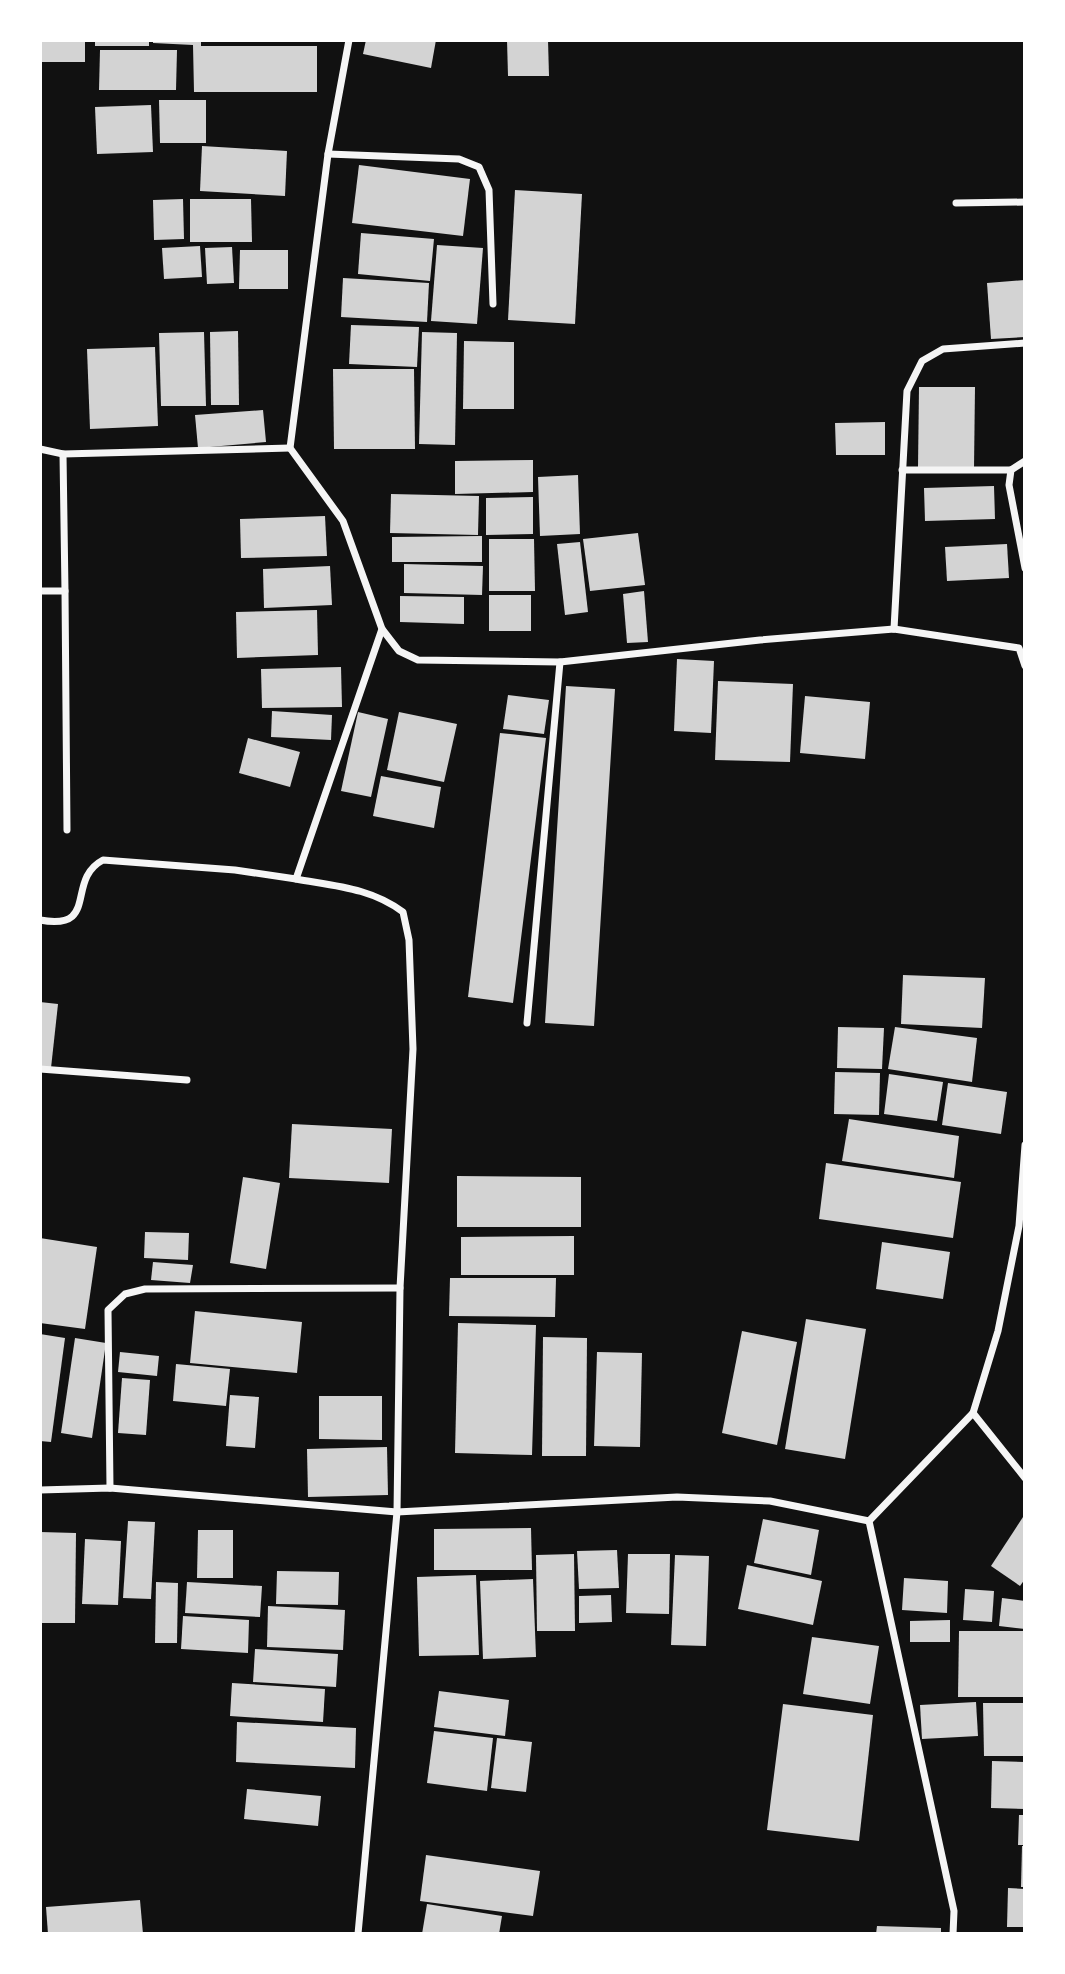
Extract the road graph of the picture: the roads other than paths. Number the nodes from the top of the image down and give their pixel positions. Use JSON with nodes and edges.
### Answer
{"nodes":[{"id":1,"x":349,"y":40,"type":"edge"},
{"id":2,"x":328,"y":153,"type":"junction"},
{"id":3,"x":1025,"y":202,"type":"edge"},
{"id":4,"x":956,"y":203,"type":"dead end"},
{"id":5,"x":493,"y":304,"type":"dead end"},
{"id":6,"x":1025,"y":344,"type":"edge"},
{"id":7,"x":290,"y":448,"type":"junction"},
{"id":8,"x":40,"y":449,"type":"edge"},
{"id":9,"x":63,"y":454,"type":"junction"},
{"id":10,"x":1025,"y":461,"type":"edge"},
{"id":11,"x":902,"y":470,"type":"junction"},
{"id":12,"x":1011,"y":470,"type":"junction"},
{"id":13,"x":1025,"y":568,"type":"edge"},
{"id":14,"x":40,"y":591,"type":"edge"},
{"id":15,"x":65,"y":591,"type":"junction"},
{"id":16,"x":382,"y":629,"type":"junction"},
{"id":17,"x":894,"y":629,"type":"junction"},
{"id":18,"x":1022,"y":647,"type":"edge"},
{"id":19,"x":560,"y":662,"type":"junction"},
{"id":20,"x":1025,"y":666,"type":"edge"},
{"id":21,"x":67,"y":830,"type":"dead end"},
{"id":22,"x":296,"y":879,"type":"junction"},
{"id":23,"x":40,"y":920,"type":"edge"},
{"id":24,"x":527,"y":1023,"type":"dead end"},
{"id":25,"x":40,"y":1069,"type":"edge"},
{"id":26,"x":187,"y":1080,"type":"dead end"},
{"id":27,"x":1025,"y":1145,"type":"edge"},
{"id":28,"x":1022,"y":1226,"type":"edge"},
{"id":29,"x":400,"y":1288,"type":"junction"},
{"id":30,"x":973,"y":1413,"type":"junction"},
{"id":31,"x":1025,"y":1478,"type":"edge"},
{"id":32,"x":110,"y":1488,"type":"junction"},
{"id":33,"x":40,"y":1490,"type":"edge"},
{"id":34,"x":397,"y":1513,"type":"junction"},
{"id":35,"x":869,"y":1521,"type":"junction"},
{"id":36,"x":358,"y":1934,"type":"edge"},
{"id":37,"x":953,"y":1934,"type":"edge"}],
"edges":[{"from":1,"to":2,"type":"street"},
{"from":2,"to":5,"type":"street"},
{"from":2,"to":7,"type":"street"},
{"from":3,"to":4,"type":"street"},
{"from":6,"to":11,"type":"street"},
{"from":7,"to":9,"type":"street"},
{"from":7,"to":16,"type":"street"},
{"from":8,"to":9,"type":"street"},
{"from":9,"to":15,"type":"street"},
{"from":10,"to":12,"type":"street"},
{"from":11,"to":12,"type":"street"},
{"from":11,"to":17,"type":"street"},
{"from":12,"to":13,"type":"street"},
{"from":14,"to":15,"type":"street"},
{"from":15,"to":21,"type":"street"},
{"from":16,"to":19,"type":"street"},
{"from":16,"to":22,"type":"street"},
{"from":17,"to":18,"type":"street"},
{"from":17,"to":19,"type":"street"},
{"from":18,"to":20,"type":"street"},
{"from":19,"to":24,"type":"street"},
{"from":22,"to":23,"type":"street"},
{"from":22,"to":29,"type":"street"},
{"from":25,"to":26,"type":"street"},
{"from":27,"to":28,"type":"street"},
{"from":28,"to":30,"type":"street"},
{"from":29,"to":32,"type":"street"},
{"from":29,"to":34,"type":"street"},
{"from":30,"to":31,"type":"street"},
{"from":30,"to":35,"type":"street"},
{"from":32,"to":33,"type":"street"},
{"from":32,"to":34,"type":"street"},
{"from":34,"to":35,"type":"street"},
{"from":34,"to":36,"type":"street"},
{"from":35,"to":37,"type":"street"}]}
